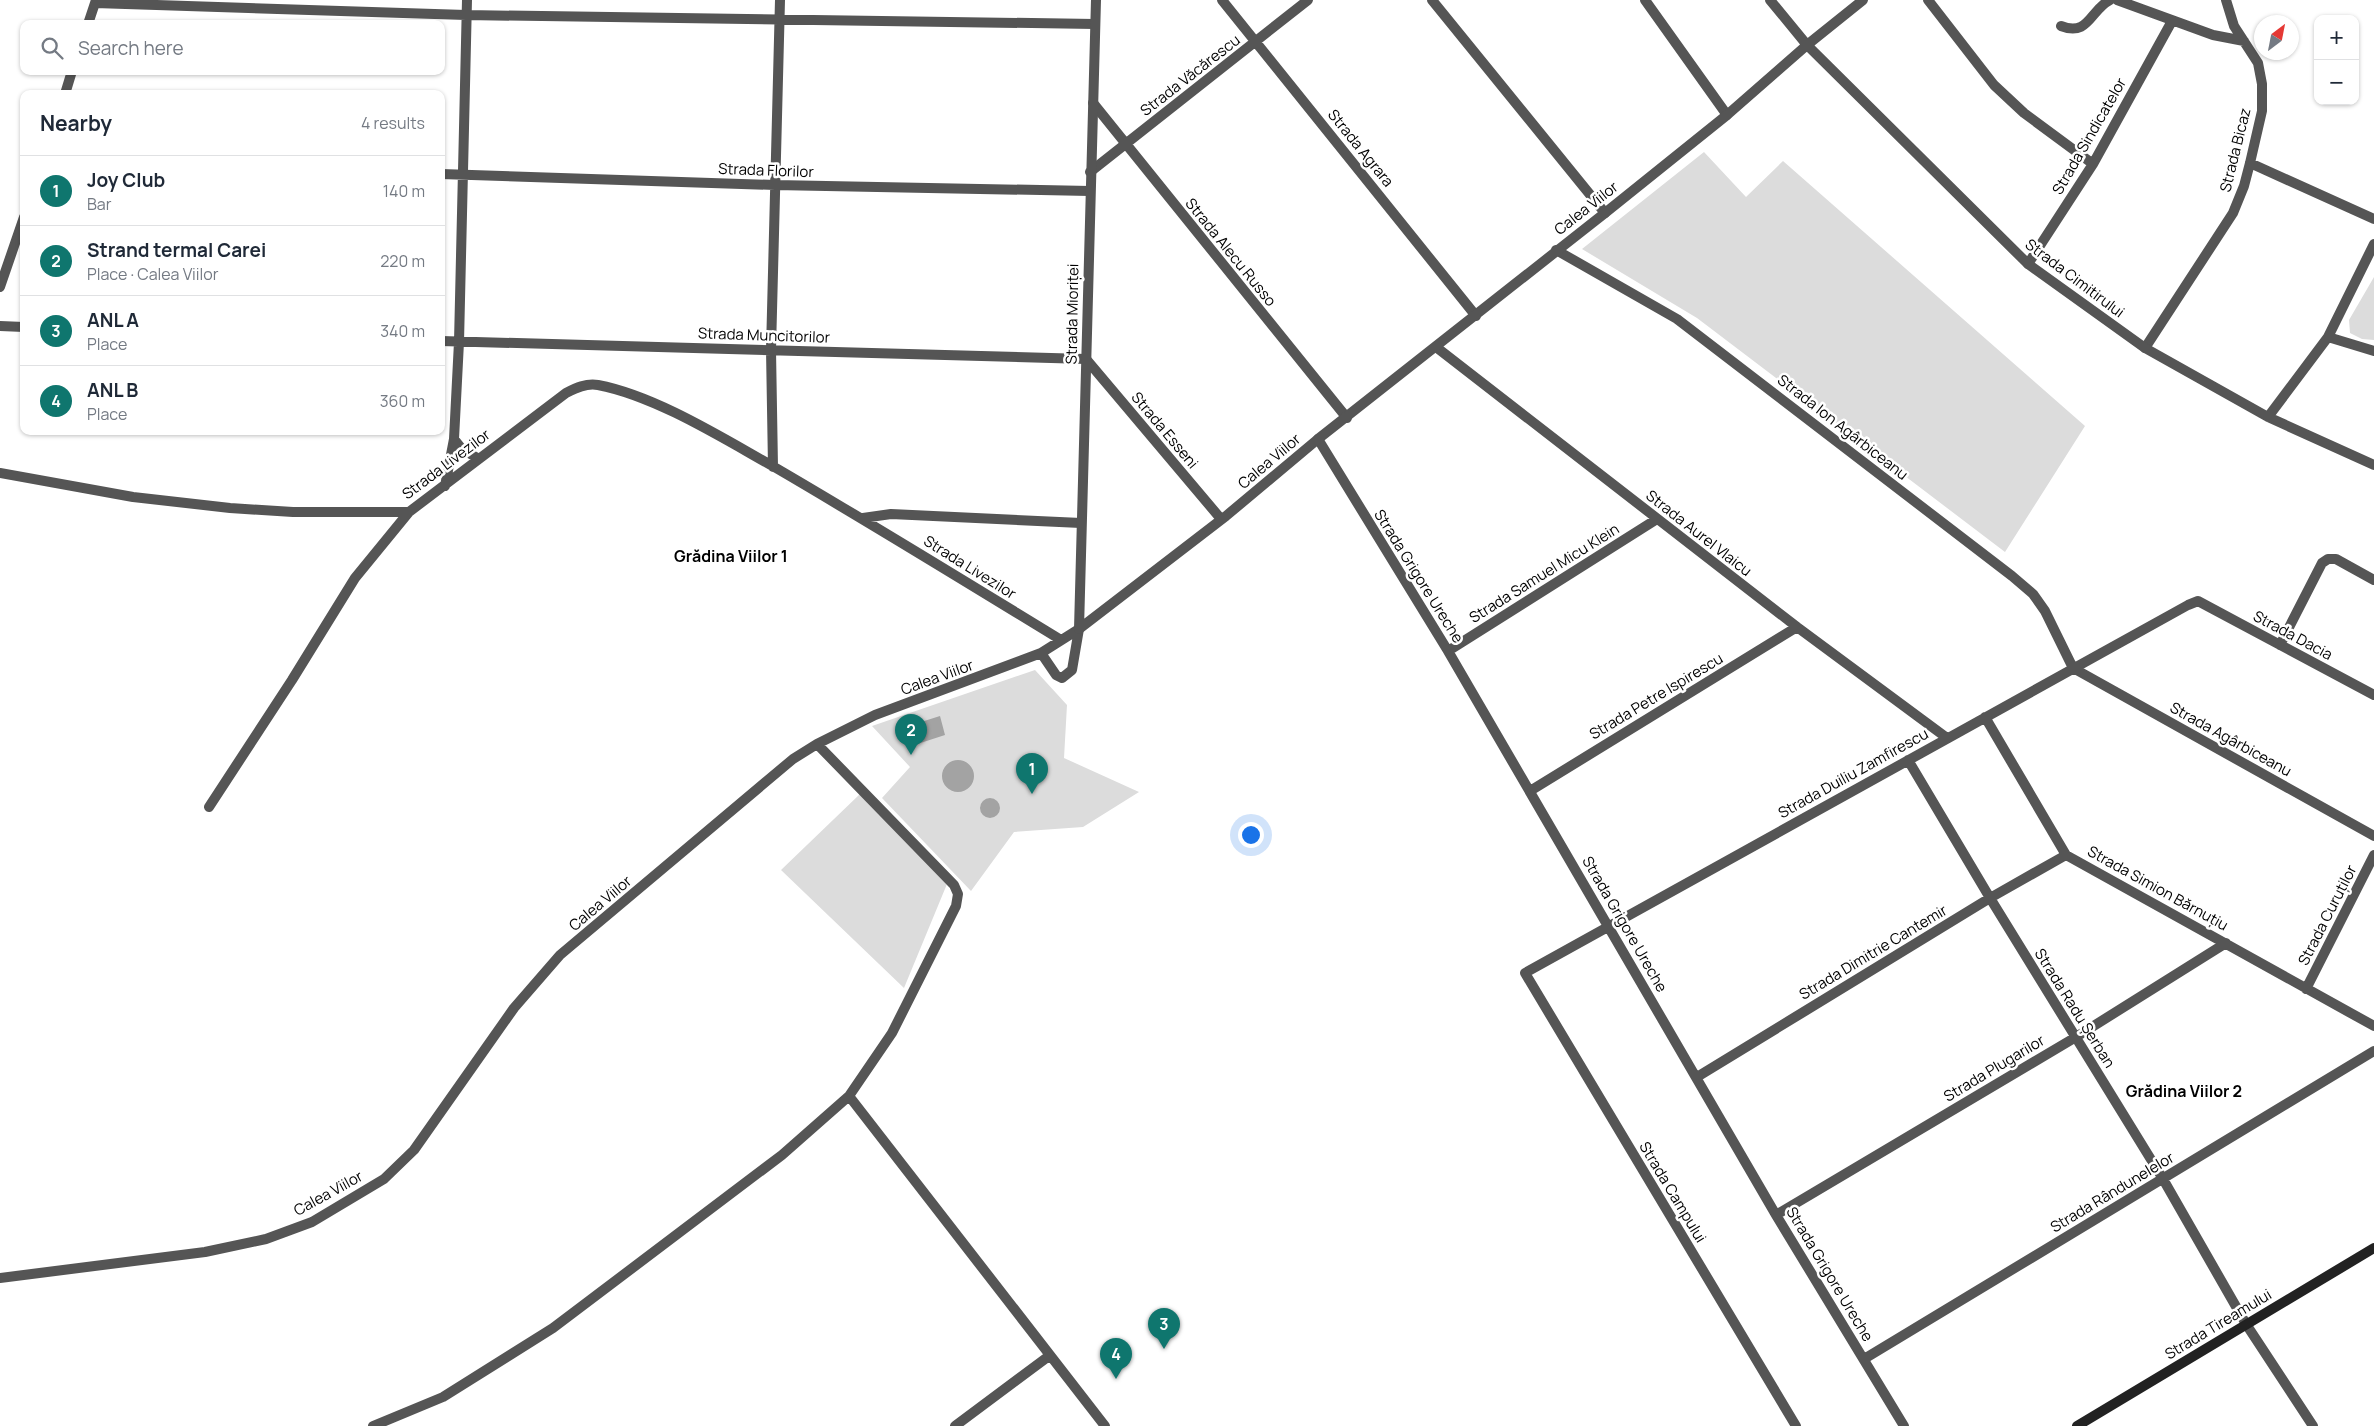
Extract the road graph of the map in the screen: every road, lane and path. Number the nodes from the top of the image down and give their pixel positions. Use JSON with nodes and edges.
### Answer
{"nodes":[{"id":1,"x":467,"y":0,"type":"edge"},
{"id":2,"x":780,"y":0,"type":"edge"},
{"id":3,"x":1096,"y":0,"type":"edge"},
{"id":4,"x":1222,"y":0,"type":"edge"},
{"id":5,"x":1308,"y":0,"type":"edge"},
{"id":6,"x":1432,"y":0,"type":"edge"},
{"id":7,"x":1645,"y":0,"type":"edge"},
{"id":8,"x":1770,"y":0,"type":"edge"},
{"id":9,"x":1863,"y":0,"type":"edge"},
{"id":10,"x":1928,"y":0,"type":"edge"},
{"id":11,"x":2110,"y":0,"type":"edge"},
{"id":12,"x":2117,"y":0,"type":"edge"},
{"id":13,"x":2226,"y":0,"type":"edge"},
{"id":14,"x":96,"y":1,"type":"edge"},
{"id":15,"x":466,"y":15,"type":"junction"},
{"id":16,"x":779,"y":19,"type":"junction"},
{"id":17,"x":89,"y":20,"type":"edge"},
{"id":18,"x":2172,"y":21,"type":"junction"},
{"id":19,"x":1095,"y":24,"type":"junction"},
{"id":20,"x":2061,"y":26,"type":"dead end"},
{"id":21,"x":2244,"y":41,"type":"junction"},
{"id":22,"x":1257,"y":42,"type":"junction"},
{"id":23,"x":1807,"y":45,"type":"junction"},
{"id":24,"x":71,"y":75,"type":"edge"},
{"id":25,"x":66,"y":90,"type":"edge"},
{"id":26,"x":1094,"y":103,"type":"junction"},
{"id":27,"x":1727,"y":115,"type":"junction"},
{"id":28,"x":1126,"y":146,"type":"junction"},
{"id":29,"x":2250,"y":163,"type":"junction"},
{"id":30,"x":2093,"y":164,"type":"junction"},
{"id":31,"x":1090,"y":172,"type":"junction"},
{"id":32,"x":445,"y":174,"type":"edge"},
{"id":33,"x":463,"y":175,"type":"junction"},
{"id":34,"x":775,"y":185,"type":"junction"},
{"id":35,"x":1090,"y":191,"type":"junction"},
{"id":36,"x":1605,"y":214,"type":"junction"},
{"id":37,"x":2374,"y":220,"type":"edge"},
{"id":38,"x":20,"y":229,"type":"edge"},
{"id":39,"x":2374,"y":244,"type":"edge"},
{"id":40,"x":1556,"y":250,"type":"junction"},
{"id":41,"x":2028,"y":264,"type":"junction"},
{"id":42,"x":0,"y":287,"type":"edge"},
{"id":43,"x":1476,"y":316,"type":"junction"},
{"id":44,"x":0,"y":326,"type":"edge"},
{"id":45,"x":20,"y":327,"type":"edge"},
{"id":46,"x":2328,"y":338,"type":"junction"},
{"id":47,"x":445,"y":341,"type":"edge"},
{"id":48,"x":459,"y":342,"type":"junction"},
{"id":49,"x":1436,"y":347,"type":"junction"},
{"id":50,"x":2145,"y":348,"type":"junction"},
{"id":51,"x":771,"y":350,"type":"junction"},
{"id":52,"x":2374,"y":351,"type":"edge"},
{"id":53,"x":1086,"y":360,"type":"junction"},
{"id":54,"x":2268,"y":417,"type":"junction"},
{"id":55,"x":1347,"y":418,"type":"junction"},
{"id":56,"x":454,"y":439,"type":"junction"},
{"id":57,"x":1318,"y":439,"type":"junction"},
{"id":58,"x":479,"y":459,"type":"junction"},
{"id":59,"x":2374,"y":465,"type":"edge"},
{"id":60,"x":772,"y":467,"type":"junction"},
{"id":61,"x":0,"y":473,"type":"edge"},
{"id":62,"x":445,"y":486,"type":"junction"},
{"id":63,"x":410,"y":512,"type":"junction"},
{"id":64,"x":863,"y":518,"type":"junction"},
{"id":65,"x":1222,"y":519,"type":"junction"},
{"id":66,"x":1657,"y":519,"type":"junction"},
{"id":67,"x":1081,"y":523,"type":"junction"},
{"id":68,"x":2374,"y":580,"type":"edge"},
{"id":69,"x":2198,"y":601,"type":"joint"},
{"id":70,"x":1797,"y":627,"type":"junction"},
{"id":71,"x":1079,"y":629,"type":"junction"},
{"id":72,"x":1061,"y":640,"type":"junction"},
{"id":73,"x":2280,"y":645,"type":"junction"},
{"id":74,"x":1448,"y":652,"type":"junction"},
{"id":75,"x":1041,"y":653,"type":"junction"},
{"id":76,"x":2073,"y":668,"type":"junction"},
{"id":77,"x":2374,"y":695,"type":"edge"},
{"id":78,"x":1985,"y":717,"type":"junction"},
{"id":79,"x":1947,"y":738,"type":"junction"},
{"id":80,"x":817,"y":744,"type":"junction"},
{"id":81,"x":1908,"y":760,"type":"junction"},
{"id":82,"x":1530,"y":791,"type":"junction"},
{"id":83,"x":209,"y":807,"type":"dead end"},
{"id":84,"x":2374,"y":836,"type":"edge"},
{"id":85,"x":2066,"y":855,"type":"junction"},
{"id":86,"x":2374,"y":855,"type":"edge"},
{"id":87,"x":1990,"y":898,"type":"junction"},
{"id":88,"x":1609,"y":926,"type":"junction"},
{"id":89,"x":2226,"y":943,"type":"junction"},
{"id":90,"x":1525,"y":973,"type":"joint"},
{"id":91,"x":2306,"y":989,"type":"junction"},
{"id":92,"x":2374,"y":1026,"type":"edge"},
{"id":93,"x":2076,"y":1037,"type":"junction"},
{"id":94,"x":2374,"y":1051,"type":"edge"},
{"id":95,"x":1696,"y":1077,"type":"junction"},
{"id":96,"x":849,"y":1096,"type":"junction"},
{"id":97,"x":2163,"y":1179,"type":"junction"},
{"id":98,"x":1776,"y":1215,"type":"junction"},
{"id":99,"x":2374,"y":1248,"type":"edge"},
{"id":100,"x":0,"y":1278,"type":"edge"},
{"id":101,"x":2246,"y":1324,"type":"junction"},
{"id":102,"x":1049,"y":1356,"type":"junction"},
{"id":103,"x":1864,"y":1359,"type":"junction"},
{"id":104,"x":373,"y":1426,"type":"edge"},
{"id":105,"x":955,"y":1426,"type":"edge"},
{"id":106,"x":1105,"y":1426,"type":"edge"},
{"id":107,"x":1796,"y":1426,"type":"edge"},
{"id":108,"x":1904,"y":1426,"type":"edge"},
{"id":109,"x":2077,"y":1426,"type":"edge"},
{"id":110,"x":2313,"y":1426,"type":"edge"}],
"edges":[{"from":1,"to":15,"type":"street"},
{"from":2,"to":16,"type":"street"},
{"from":3,"to":19,"type":"street","name":"Strada Mioriței"},
{"from":4,"to":22,"type":"street","name":"Strada Agrara"},
{"from":5,"to":22,"type":"street","name":"Strada Văcărescu"},
{"from":6,"to":36,"type":"street"},
{"from":7,"to":27,"type":"street"},
{"from":8,"to":23,"type":"street","name":"Strada Cimitirului"},
{"from":9,"to":23,"type":"street","name":"Calea Viilor"},
{"from":10,"to":30,"type":"street"},
{"from":11,"to":20,"type":"street"},
{"from":12,"to":18,"type":"street"},
{"from":13,"to":21,"type":"street","name":"Strada Bicaz"},
{"from":14,"to":15,"type":"street"},
{"from":14,"to":17,"type":"street"},
{"from":15,"to":16,"type":"street"},
{"from":15,"to":33,"type":"street"},
{"from":16,"to":19,"type":"street"},
{"from":16,"to":34,"type":"street"},
{"from":18,"to":21,"type":"street"},
{"from":18,"to":30,"type":"street","name":"Strada Sindicatelor"},
{"from":19,"to":26,"type":"street","name":"Strada Mioriței"},
{"from":21,"to":29,"type":"street","name":"Strada Bicaz"},
{"from":22,"to":28,"type":"street","name":"Strada Văcărescu"},
{"from":22,"to":43,"type":"street","name":"Strada Agrara"},
{"from":23,"to":27,"type":"street","name":"Calea Viilor"},
{"from":23,"to":41,"type":"street","name":"Strada Cimitirului"},
{"from":24,"to":25,"type":"street"},
{"from":26,"to":28,"type":"street","name":"Strada Alecu Russo"},
{"from":26,"to":31,"type":"street","name":"Strada Mioriței"},
{"from":27,"to":36,"type":"street","name":"Calea Viilor"},
{"from":28,"to":31,"type":"street","name":"Strada Văcărescu"},
{"from":28,"to":55,"type":"street","name":"Strada Alecu Russo"},
{"from":29,"to":37,"type":"street"},
{"from":29,"to":50,"type":"street","name":"Strada Bicaz"},
{"from":30,"to":41,"type":"street","name":"Strada Sindicatelor"},
{"from":31,"to":35,"type":"street","name":"Strada Mioriței"},
{"from":32,"to":33,"type":"street","name":"Strada Florilor"},
{"from":33,"to":34,"type":"street","name":"Strada Florilor"},
{"from":33,"to":48,"type":"street"},
{"from":34,"to":35,"type":"street","name":"Strada Florilor"},
{"from":34,"to":51,"type":"street"},
{"from":35,"to":53,"type":"street","name":"Strada Mioriței"},
{"from":36,"to":40,"type":"street","name":"Calea Viilor"},
{"from":38,"to":42,"type":"street"},
{"from":39,"to":46,"type":"street"},
{"from":40,"to":43,"type":"street","name":"Calea Viilor"},
{"from":40,"to":76,"type":"street","name":"Strada Ion Agârbiceanu"},
{"from":41,"to":50,"type":"street","name":"Strada Cimitirului"},
{"from":43,"to":49,"type":"street","name":"Calea Viilor"},
{"from":44,"to":45,"type":"street"},
{"from":46,"to":52,"type":"street"},
{"from":46,"to":54,"type":"street"},
{"from":47,"to":48,"type":"street","name":"Strada Muncitorilor"},
{"from":48,"to":51,"type":"street","name":"Strada Muncitorilor"},
{"from":48,"to":56,"type":"street"},
{"from":49,"to":55,"type":"street","name":"Calea Viilor"},
{"from":49,"to":66,"type":"street","name":"Strada Aurel Vlaicu"},
{"from":50,"to":54,"type":"street","name":"Strada Cimitirului"},
{"from":51,"to":53,"type":"street","name":"Strada Muncitorilor"},
{"from":51,"to":60,"type":"street"},
{"from":53,"to":65,"type":"street","name":"Strada Esseni"},
{"from":53,"to":67,"type":"street","name":"Strada Mioriței"},
{"from":54,"to":59,"type":"street","name":"Strada Cimitirului"},
{"from":55,"to":57,"type":"street","name":"Calea Viilor"},
{"from":56,"to":58,"type":"street"},
{"from":56,"to":62,"type":"street"},
{"from":57,"to":65,"type":"street","name":"Calea Viilor"},
{"from":57,"to":74,"type":"street","name":"Strada Grigore Ureche"},
{"from":58,"to":60,"type":"street","name":"Strada Livezilor"},
{"from":58,"to":62,"type":"street","name":"Strada Livezilor"},
{"from":60,"to":64,"type":"street","name":"Strada Livezilor"},
{"from":61,"to":63,"type":"street","name":"Strada Livezilor"},
{"from":62,"to":63,"type":"street","name":"Strada Livezilor"},
{"from":63,"to":83,"type":"street"},
{"from":64,"to":67,"type":"street","name":"Strada Livezilor"},
{"from":64,"to":72,"type":"street","name":"Strada Livezilor"},
{"from":65,"to":71,"type":"street","name":"Calea Viilor"},
{"from":66,"to":70,"type":"street","name":"Strada Aurel Vlaicu"},
{"from":66,"to":74,"type":"street","name":"Strada Samuel Micu Klein"},
{"from":67,"to":71,"type":"street","name":"Strada Mioriței"},
{"from":68,"to":73,"type":"street"},
{"from":69,"to":73,"type":"street","name":"Strada Dacia"},
{"from":69,"to":76,"type":"street","name":"Strada Duiliu Zamfirescu"},
{"from":70,"to":79,"type":"street","name":"Strada Aurel Vlaicu"},
{"from":70,"to":82,"type":"street","name":"Strada Petre Ispirescu"},
{"from":71,"to":72,"type":"street","name":"Calea Viilor"},
{"from":71,"to":75,"type":"street","name":"Strada Mioriței"},
{"from":72,"to":75,"type":"street","name":"Calea Viilor"},
{"from":73,"to":77,"type":"street","name":"Strada Dacia"},
{"from":74,"to":82,"type":"street","name":"Strada Grigore Ureche"},
{"from":75,"to":80,"type":"street","name":"Calea Viilor"},
{"from":76,"to":78,"type":"street","name":"Strada Duiliu Zamfirescu"},
{"from":76,"to":84,"type":"street","name":"Strada Agârbiceanu"},
{"from":78,"to":79,"type":"street","name":"Strada Duiliu Zamfirescu"},
{"from":78,"to":85,"type":"street","name":"Strada Simion Bărnuțiu"},
{"from":79,"to":81,"type":"street","name":"Strada Duiliu Zamfirescu"},
{"from":80,"to":96,"type":"street"},
{"from":80,"to":100,"type":"street","name":"Calea Viilor"},
{"from":81,"to":87,"type":"street","name":"Strada Radu Șerban"},
{"from":81,"to":88,"type":"street","name":"Strada Duiliu Zamfirescu"},
{"from":82,"to":88,"type":"street","name":"Strada Grigore Ureche"},
{"from":85,"to":87,"type":"street","name":"Strada Dimitrie Cantemir"},
{"from":85,"to":89,"type":"street","name":"Strada Simion Bărnuțiu"},
{"from":86,"to":91,"type":"street","name":"Strada Curuților"},
{"from":87,"to":93,"type":"street","name":"Strada Radu Șerban"},
{"from":87,"to":95,"type":"street","name":"Strada Dimitrie Cantemir"},
{"from":88,"to":90,"type":"street","name":"Strada Duiliu Zamfirescu"},
{"from":88,"to":95,"type":"street","name":"Strada Grigore Ureche"},
{"from":89,"to":91,"type":"street","name":"Strada Simion Bărnuțiu"},
{"from":89,"to":93,"type":"street","name":"Strada Plugarilor"},
{"from":90,"to":107,"type":"street","name":"Strada Campului"},
{"from":91,"to":92,"type":"street","name":"Strada Simion Bărnuțiu"},
{"from":93,"to":97,"type":"street","name":"Strada Radu Șerban"},
{"from":93,"to":98,"type":"street","name":"Strada Plugarilor"},
{"from":94,"to":97,"type":"street","name":"Strada Rândunelelor"},
{"from":95,"to":98,"type":"street","name":"Strada Grigore Ureche"},
{"from":96,"to":102,"type":"street"},
{"from":96,"to":104,"type":"street"},
{"from":97,"to":101,"type":"street","name":"Strada Radu Șerban"},
{"from":97,"to":103,"type":"street","name":"Strada Rândunelelor"},
{"from":98,"to":103,"type":"street","name":"Strada Grigore Ureche"},
{"from":99,"to":101,"type":"main road","name":"Strada Tireamului"},
{"from":101,"to":109,"type":"main road","name":"Strada Tireamului"},
{"from":101,"to":110,"type":"street","name":"Strada Radu Șerban"},
{"from":102,"to":105,"type":"street"},
{"from":102,"to":106,"type":"street"},
{"from":103,"to":108,"type":"street","name":"Strada Grigore Ureche"}]}
